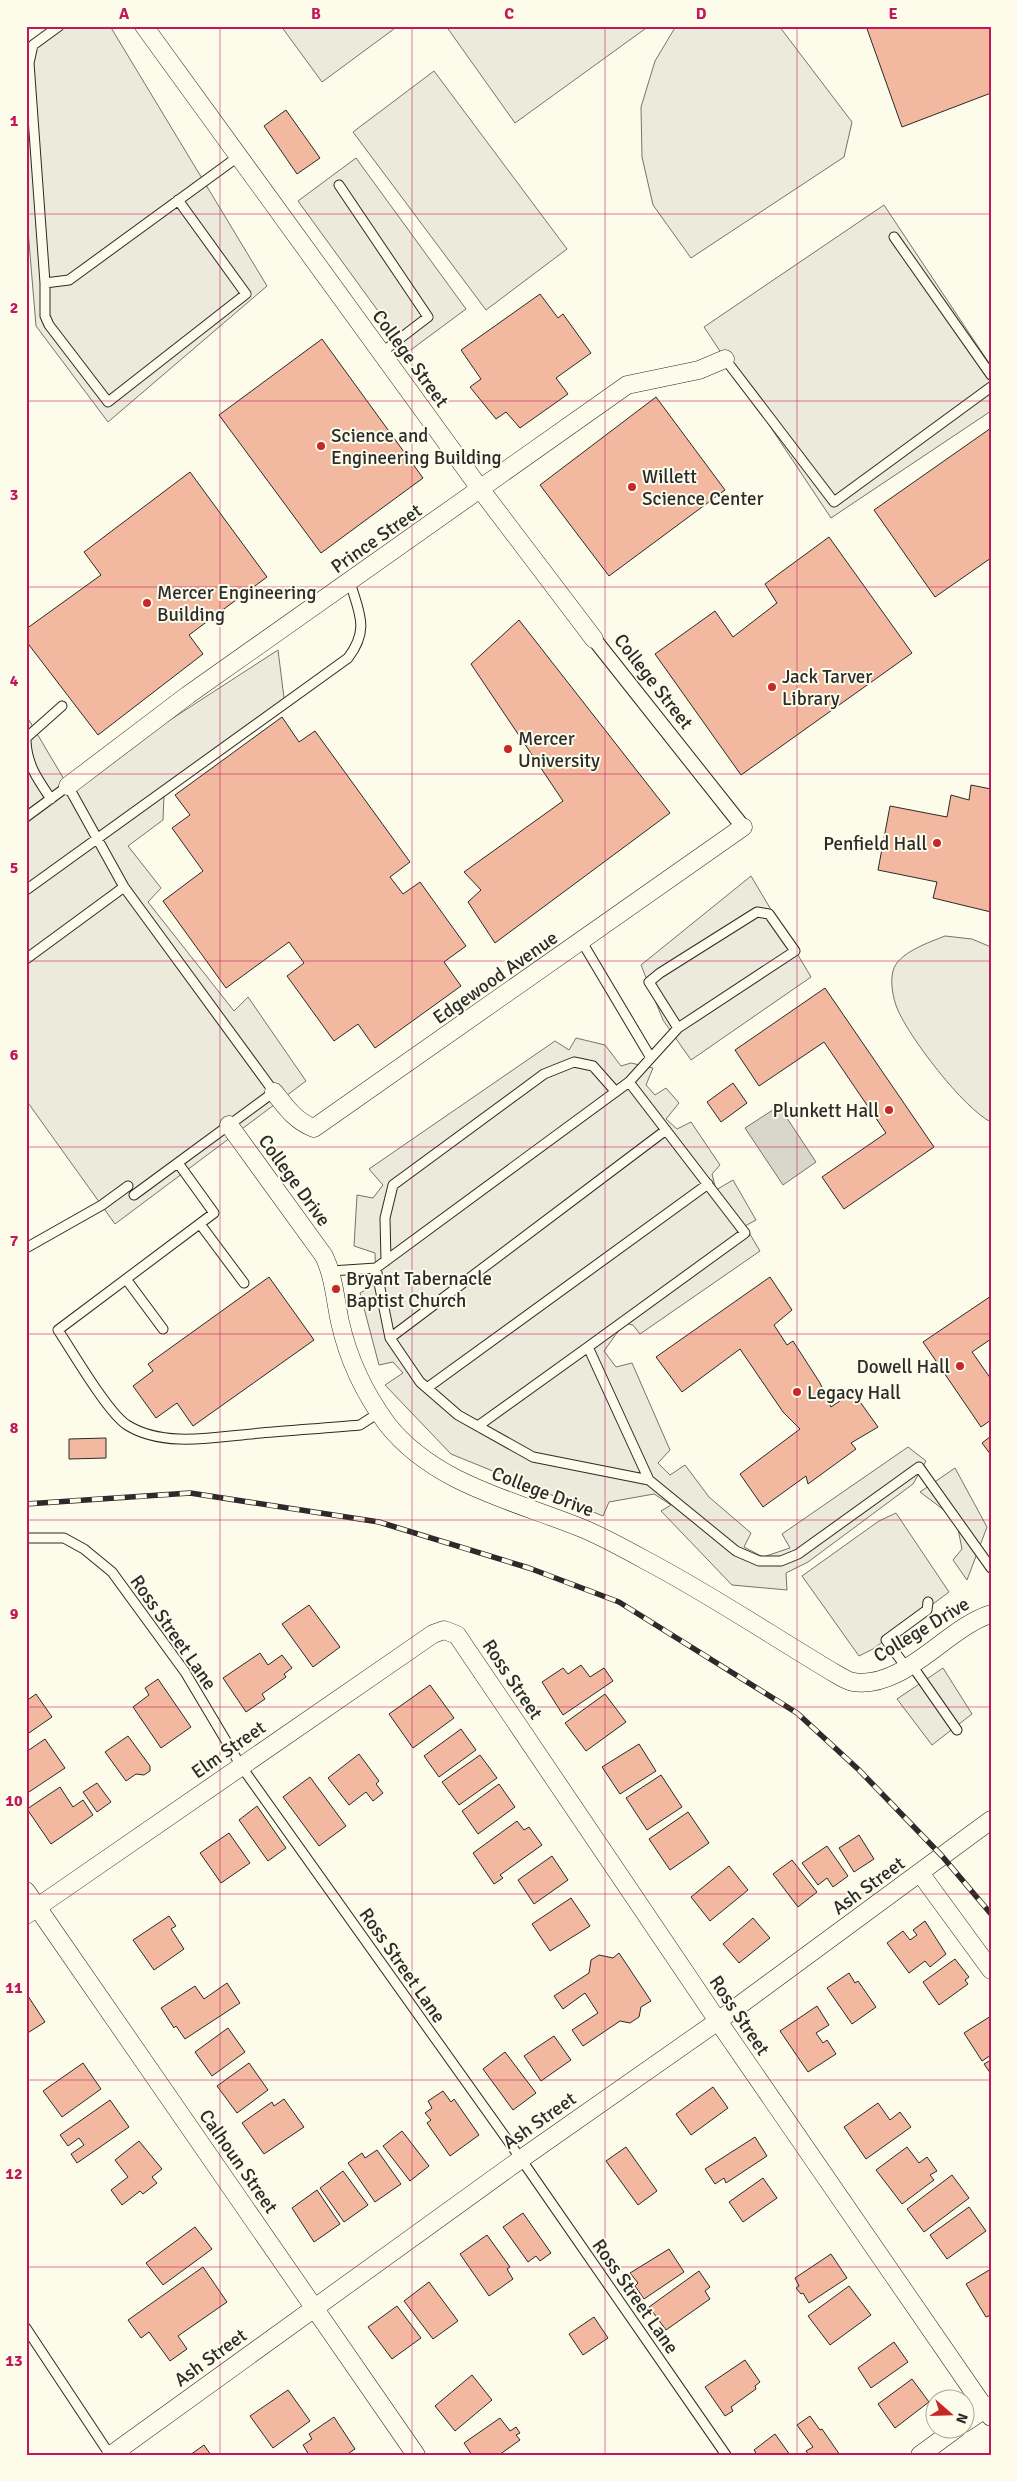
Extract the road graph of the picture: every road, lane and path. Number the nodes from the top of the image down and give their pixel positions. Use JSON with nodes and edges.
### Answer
{"nodes":[{"id":1,"x":59,"y":26,"type":"edge"},
{"id":2,"x":144,"y":26,"type":"edge"},
{"id":3,"x":239,"y":156,"type":"junction"},
{"id":4,"x":339,"y":185,"type":"dead end"},
{"id":5,"x":178,"y":200,"type":"junction"},
{"id":6,"x":894,"y":237,"type":"dead end"},
{"id":7,"x":45,"y":284,"type":"junction"},
{"id":8,"x":381,"y":353,"type":"junction"},
{"id":9,"x":725,"y":359,"type":"joint"},
{"id":10,"x":991,"y":375,"type":"edge"},
{"id":11,"x":991,"y":387,"type":"edge"},
{"id":12,"x":481,"y":490,"type":"junction"},
{"id":13,"x":350,"y":582,"type":"junction"},
{"id":14,"x":594,"y":639,"type":"joint"},
{"id":15,"x":62,"y":706,"type":"dead end"},
{"id":16,"x":26,"y":740,"type":"edge"},
{"id":17,"x":68,"y":786,"type":"junction"},
{"id":18,"x":51,"y":799,"type":"junction"},
{"id":19,"x":26,"y":818,"type":"edge"},
{"id":20,"x":743,"y":828,"type":"joint"},
{"id":21,"x":98,"y":840,"type":"junction"},
{"id":22,"x":124,"y":887,"type":"junction"},
{"id":23,"x":26,"y":890,"type":"edge"},
{"id":24,"x":582,"y":942,"type":"junction"},
{"id":25,"x":27,"y":956,"type":"edge"},
{"id":26,"x":678,"y":1028,"type":"junction"},
{"id":27,"x":651,"y":1058,"type":"junction"},
{"id":28,"x":629,"y":1082,"type":"junction"},
{"id":29,"x":274,"y":1092,"type":"junction"},
{"id":30,"x":616,"y":1092,"type":"junction"},
{"id":31,"x":229,"y":1126,"type":"junction"},
{"id":32,"x":666,"y":1130,"type":"junction"},
{"id":33,"x":178,"y":1163,"type":"junction"},
{"id":34,"x":708,"y":1184,"type":"junction"},
{"id":35,"x":128,"y":1186,"type":"dead end"},
{"id":36,"x":134,"y":1195,"type":"dead end"},
{"id":37,"x":200,"y":1224,"type":"junction"},
{"id":38,"x":26,"y":1248,"type":"edge"},
{"id":39,"x":386,"y":1261,"type":"junction"},
{"id":40,"x":376,"y":1268,"type":"junction"},
{"id":41,"x":331,"y":1271,"type":"junction"},
{"id":42,"x":126,"y":1279,"type":"junction"},
{"id":43,"x":244,"y":1283,"type":"dead end"},
{"id":44,"x":163,"y":1329,"type":"dead end"},
{"id":45,"x":390,"y":1338,"type":"junction"},
{"id":46,"x":588,"y":1347,"type":"junction"},
{"id":47,"x":428,"y":1388,"type":"junction"},
{"id":48,"x":380,"y":1412,"type":"junction"},
{"id":49,"x":478,"y":1426,"type":"junction"},
{"id":50,"x":649,"y":1480,"type":"junction"},
{"id":51,"x":26,"y":1538,"type":"edge"},
{"id":52,"x":991,"y":1568,"type":"edge"},
{"id":53,"x":928,"y":1602,"type":"dead end"},
{"id":54,"x":991,"y":1614,"type":"edge"},
{"id":55,"x":457,"y":1634,"type":"joint"},
{"id":56,"x":908,"y":1666,"type":"junction"},
{"id":57,"x":957,"y":1730,"type":"dead end"},
{"id":58,"x":241,"y":1766,"type":"junction"},
{"id":59,"x":989,"y":1826,"type":"edge"},
{"id":60,"x":920,"y":1872,"type":"junction"},
{"id":61,"x":26,"y":1891,"type":"edge"},
{"id":62,"x":32,"y":1911,"type":"edge"},
{"id":63,"x":991,"y":1970,"type":"edge"},
{"id":64,"x":718,"y":2021,"type":"junction"},
{"id":65,"x":521,"y":2159,"type":"junction"},
{"id":66,"x":314,"y":2306,"type":"junction"},
{"id":67,"x":26,"y":2328,"type":"edge"},
{"id":68,"x":989,"y":2410,"type":"edge"},
{"id":69,"x":974,"y":2418,"type":"edge"},
{"id":70,"x":943,"y":2438,"type":"edge"},
{"id":71,"x":110,"y":2455,"type":"edge"},
{"id":72,"x":416,"y":2455,"type":"edge"},
{"id":73,"x":726,"y":2455,"type":"edge"},
{"id":74,"x":920,"y":2455,"type":"edge"}],
"edges":[{"from":1,"to":7,"type":"lane"},
{"from":2,"to":3,"type":"street","name":"College Street"},
{"from":3,"to":5,"type":"lane"},
{"from":3,"to":8,"type":"street","name":"College Street"},
{"from":4,"to":8,"type":"lane"},
{"from":5,"to":7,"type":"lane"},
{"from":5,"to":7,"type":"lane"},
{"from":6,"to":10,"type":"lane"},
{"from":8,"to":12,"type":"street","name":"College Street"},
{"from":9,"to":11,"type":"lane"},
{"from":9,"to":12,"type":"street","name":"Prince Street"},
{"from":12,"to":13,"type":"street","name":"Prince Street"},
{"from":12,"to":14,"type":"street","name":"College Street"},
{"from":13,"to":17,"type":"street","name":"Prince Street"},
{"from":13,"to":21,"type":"lane"},
{"from":14,"to":20,"type":"street","name":"College Street"},
{"from":15,"to":16,"type":"lane"},
{"from":16,"to":18,"type":"lane"},
{"from":17,"to":18,"type":"lane"},
{"from":17,"to":21,"type":"lane"},
{"from":18,"to":19,"type":"lane"},
{"from":20,"to":24,"type":"street","name":"Edgewood Avenue"},
{"from":21,"to":22,"type":"lane"},
{"from":21,"to":23,"type":"lane"},
{"from":22,"to":25,"type":"lane"},
{"from":22,"to":29,"type":"lane"},
{"from":24,"to":27,"type":"lane"},
{"from":24,"to":29,"type":"street","name":"Edgewood Avenue"},
{"from":26,"to":26,"type":"lane"},
{"from":26,"to":27,"type":"lane"},
{"from":27,"to":28,"type":"lane"},
{"from":28,"to":30,"type":"lane"},
{"from":28,"to":32,"type":"lane"},
{"from":29,"to":31,"type":"lane"},
{"from":30,"to":39,"type":"lane"},
{"from":30,"to":39,"type":"lane"},
{"from":31,"to":33,"type":"lane"},
{"from":31,"to":41,"type":"street","name":"College Drive"},
{"from":32,"to":34,"type":"lane"},
{"from":32,"to":45,"type":"lane"},
{"from":33,"to":36,"type":"lane"},
{"from":33,"to":37,"type":"lane"},
{"from":34,"to":46,"type":"lane"},
{"from":34,"to":47,"type":"lane"},
{"from":35,"to":38,"type":"lane"},
{"from":37,"to":42,"type":"lane"},
{"from":37,"to":43,"type":"lane"},
{"from":39,"to":40,"type":"lane"},
{"from":40,"to":41,"type":"lane"},
{"from":40,"to":45,"type":"lane"},
{"from":41,"to":48,"type":"street","name":"College Drive"},
{"from":42,"to":44,"type":"lane"},
{"from":42,"to":48,"type":"lane"},
{"from":45,"to":47,"type":"lane"},
{"from":46,"to":49,"type":"lane"},
{"from":46,"to":50,"type":"lane"},
{"from":47,"to":49,"type":"lane"},
{"from":48,"to":56,"type":"street","name":"College Drive"},
{"from":49,"to":50,"type":"lane"},
{"from":50,"to":52,"type":"lane"},
{"from":51,"to":58,"type":"lane","name":"Ross Street Lane"},
{"from":53,"to":56,"type":"lane"},
{"from":54,"to":56,"type":"street","name":"College Drive"},
{"from":55,"to":58,"type":"street","name":"Elm Street"},
{"from":55,"to":64,"type":"street","name":"Ross Street"},
{"from":56,"to":57,"type":"lane"},
{"from":58,"to":62,"type":"street","name":"Elm Street"},
{"from":58,"to":65,"type":"lane","name":"Ross Street Lane"},
{"from":59,"to":60,"type":"street","name":"Ash Street"},
{"from":60,"to":63,"type":"street"},
{"from":60,"to":64,"type":"street","name":"Ash Street"},
{"from":61,"to":62,"type":"street","name":"Calhoun Street"},
{"from":62,"to":66,"type":"street","name":"Calhoun Street"},
{"from":64,"to":65,"type":"street","name":"Ash Street"},
{"from":64,"to":68,"type":"street","name":"Ross Street"},
{"from":65,"to":66,"type":"street","name":"Ash Street"},
{"from":65,"to":73,"type":"lane","name":"Ross Street Lane"},
{"from":66,"to":71,"type":"street","name":"Ash Street"},
{"from":66,"to":72,"type":"street","name":"Calhoun Street"},
{"from":67,"to":71,"type":"lane"},
{"from":68,"to":69,"type":"street"},
{"from":70,"to":74,"type":"street"}]}
